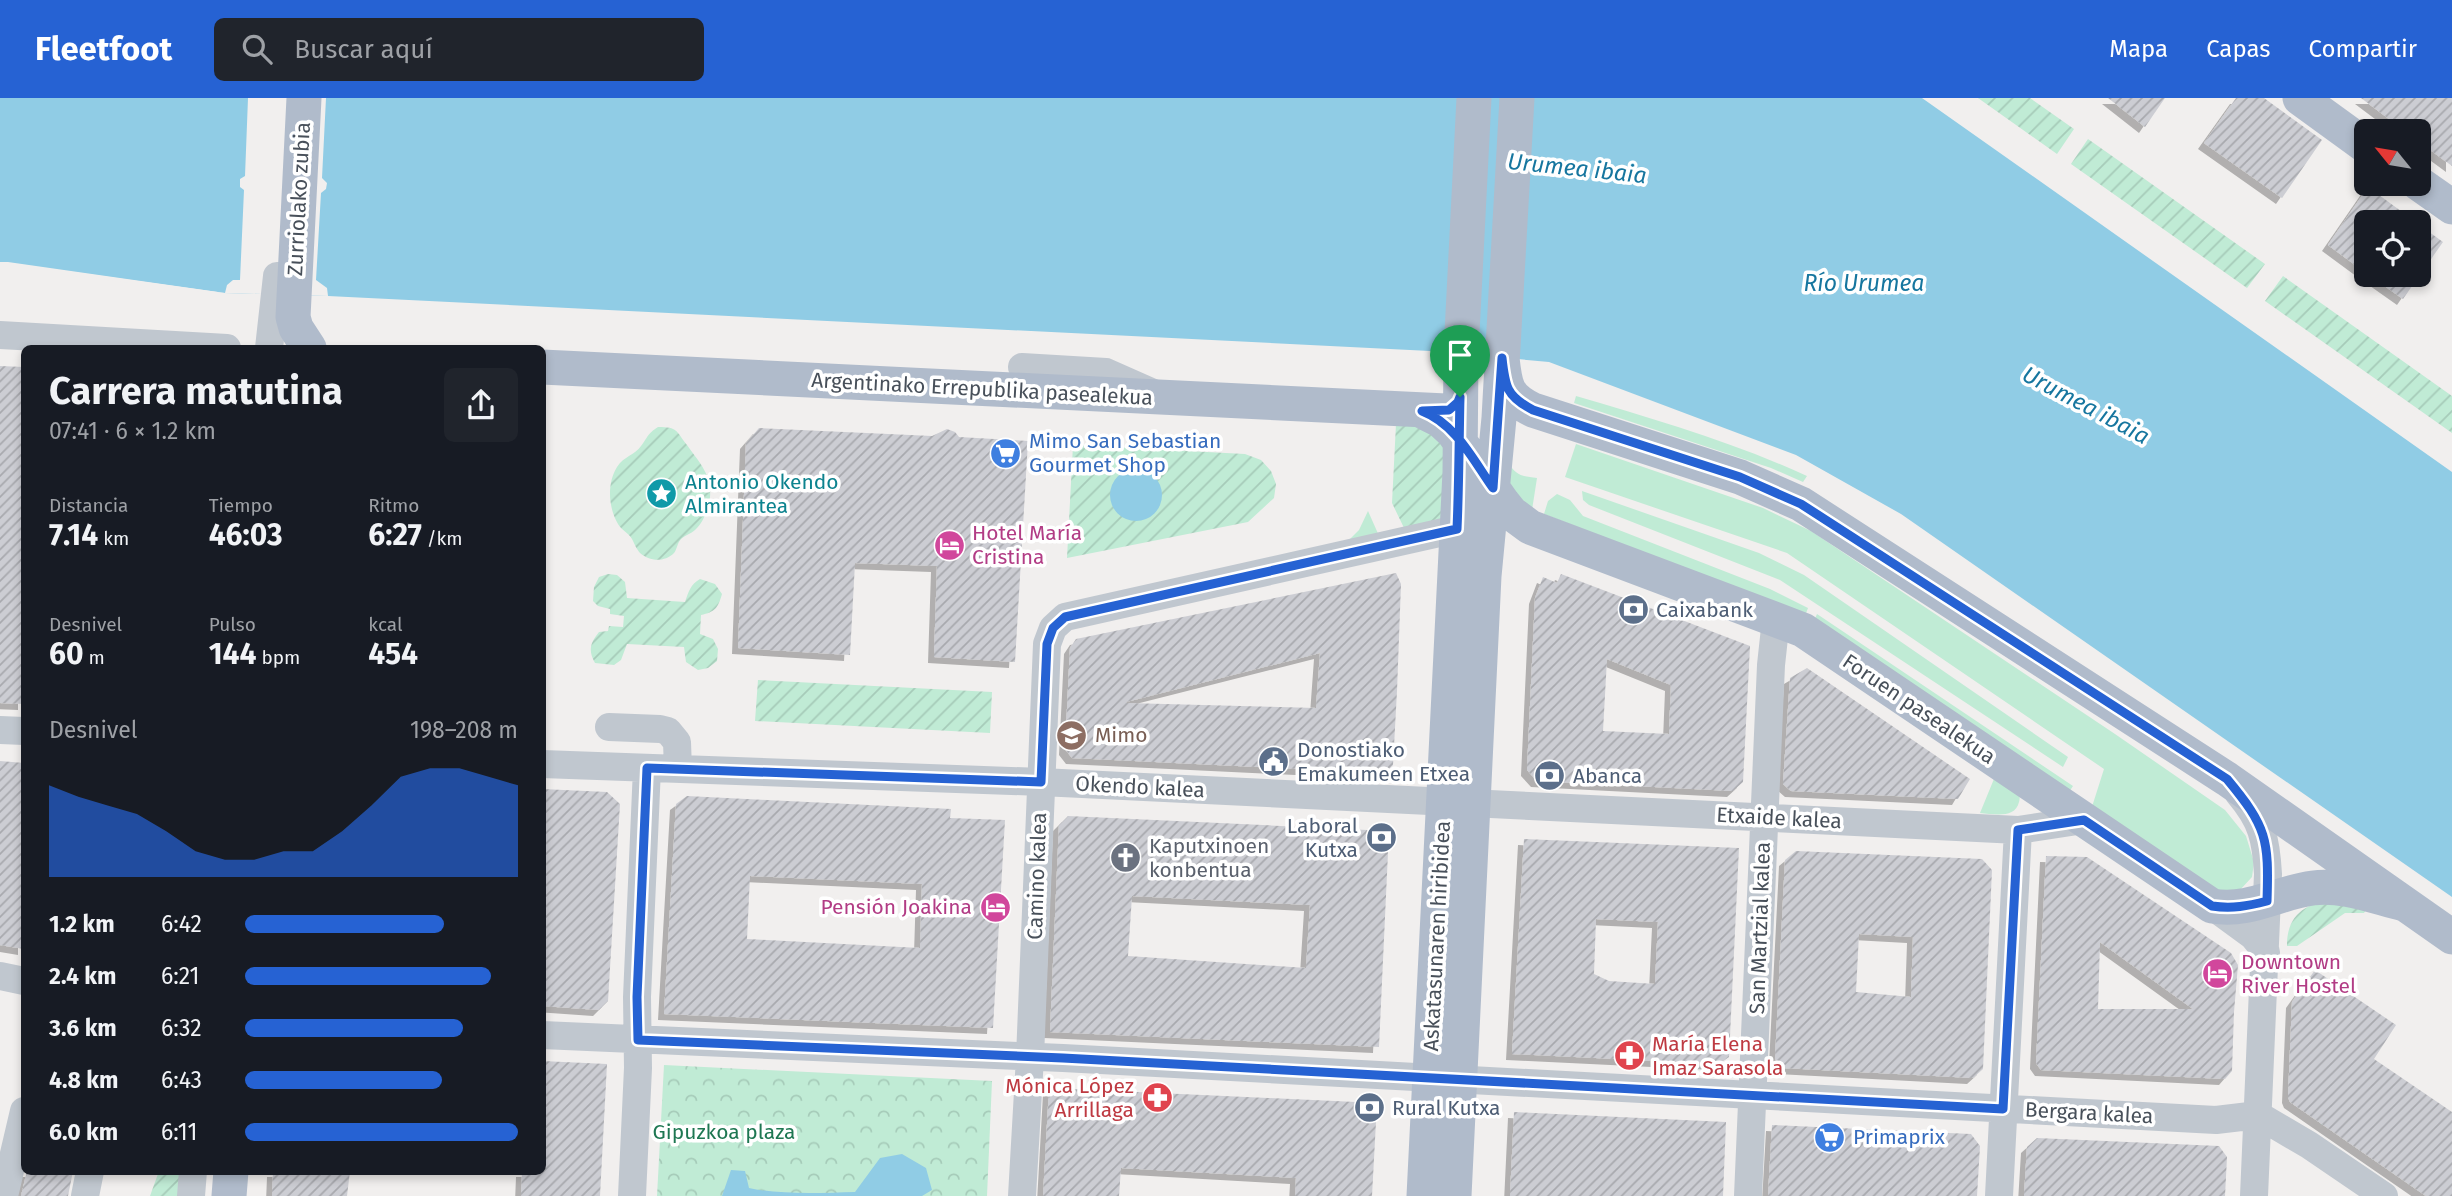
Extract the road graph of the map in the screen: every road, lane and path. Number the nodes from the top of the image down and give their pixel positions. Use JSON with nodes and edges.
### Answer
{"nodes":[{"id":1,"x":285,"y":98,"type":"edge"},
{"id":2,"x":304,"y":98,"type":"edge"},
{"id":3,"x":1474,"y":98,"type":"edge"},
{"id":4,"x":1517,"y":98,"type":"edge"},
{"id":5,"x":2300,"y":98,"type":"edge"},
{"id":6,"x":2354,"y":137,"type":"edge"},
{"id":7,"x":2431,"y":192,"type":"edge"},
{"id":8,"x":2452,"y":207,"type":"edge"},
{"id":9,"x":281,"y":291,"type":"junction"},
{"id":10,"x":0,"y":335,"type":"edge"},
{"id":11,"x":175,"y":345,"type":"edge"},
{"id":12,"x":270,"y":345,"type":"edge"},
{"id":13,"x":282,"y":345,"type":"edge"},
{"id":14,"x":307,"y":345,"type":"edge"},
{"id":15,"x":1502,"y":358,"type":"junction"},
{"id":16,"x":1022,"y":367,"type":"dead end"},
{"id":17,"x":546,"y":368,"type":"edge"},
{"id":18,"x":1460,"y":397,"type":"junction"},
{"id":19,"x":1163,"y":398,"type":"junction"},
{"id":20,"x":1422,"y":411,"type":"junction"},
{"id":21,"x":1459,"y":441,"type":"junction"},
{"id":22,"x":1493,"y":488,"type":"junction"},
{"id":23,"x":1466,"y":544,"type":"junction"},
{"id":24,"x":1776,"y":619,"type":"junction"},
{"id":25,"x":609,"y":727,"type":"dead end"},
{"id":26,"x":0,"y":730,"type":"edge"},
{"id":27,"x":21,"y":731,"type":"edge"},
{"id":28,"x":546,"y":764,"type":"edge"},
{"id":29,"x":647,"y":768,"type":"junction"},
{"id":30,"x":678,"y":769,"type":"junction"},
{"id":31,"x":2227,"y":779,"type":"junction"},
{"id":32,"x":1041,"y":782,"type":"junction"},
{"id":33,"x":1458,"y":802,"type":"junction"},
{"id":34,"x":1764,"y":817,"type":"junction"},
{"id":35,"x":2084,"y":820,"type":"junction"},
{"id":36,"x":2018,"y":830,"type":"junction"},
{"id":37,"x":2267,"y":901,"type":"junction"},
{"id":38,"x":2404,"y":904,"type":"junction"},
{"id":39,"x":2212,"y":906,"type":"junction"},
{"id":40,"x":2452,"y":937,"type":"edge"},
{"id":41,"x":2266,"y":951,"type":"junction"},
{"id":42,"x":0,"y":975,"type":"edge"},
{"id":43,"x":21,"y":980,"type":"edge"},
{"id":44,"x":546,"y":1035,"type":"edge"},
{"id":45,"x":638,"y":1040,"type":"junction"},
{"id":46,"x":1030,"y":1057,"type":"junction"},
{"id":47,"x":1445,"y":1078,"type":"junction"},
{"id":48,"x":1753,"y":1096,"type":"junction"},
{"id":49,"x":2003,"y":1109,"type":"junction"},
{"id":50,"x":2258,"y":1115,"type":"junction"},
{"id":51,"x":21,"y":1124,"type":"edge"},
{"id":52,"x":89,"y":1175,"type":"edge"},
{"id":53,"x":193,"y":1175,"type":"edge"},
{"id":54,"x":231,"y":1175,"type":"edge"},
{"id":55,"x":4,"y":1196,"type":"edge"},
{"id":56,"x":85,"y":1196,"type":"edge"},
{"id":57,"x":191,"y":1196,"type":"edge"},
{"id":58,"x":229,"y":1196,"type":"edge"},
{"id":59,"x":632,"y":1196,"type":"edge"},
{"id":60,"x":1022,"y":1196,"type":"edge"},
{"id":61,"x":1424,"y":1196,"type":"edge"},
{"id":62,"x":1454,"y":1196,"type":"edge"},
{"id":63,"x":1748,"y":1196,"type":"edge"},
{"id":64,"x":1999,"y":1196,"type":"edge"},
{"id":65,"x":2254,"y":1196,"type":"edge"},
{"id":66,"x":2384,"y":1196,"type":"edge"}],
"edges":[{"from":1,"to":9,"type":"main road","name":"Zurriolako zubia"},
{"from":2,"to":9,"type":"main road","name":"Zurriolako zubia"},
{"from":3,"to":18,"type":"main road"},
{"from":4,"to":15,"type":"main road"},
{"from":5,"to":6,"type":"main road"},
{"from":7,"to":8,"type":"main road"},
{"from":9,"to":12,"type":"street"},
{"from":9,"to":13,"type":"main road"},
{"from":9,"to":14,"type":"main road"},
{"from":10,"to":11,"type":"street"},
{"from":15,"to":22,"type":"main road"},
{"from":15,"to":31,"type":"main road"},
{"from":16,"to":19,"type":"street"},
{"from":17,"to":19,"type":"main road","name":"Argentinako Errepublika pasealekua"},
{"from":18,"to":20,"type":"main road","name":"Argentinako Errepublika pasealekua"},
{"from":18,"to":21,"type":"main road"},
{"from":19,"to":20,"type":"main road","name":"Argentinako Errepublika pasealekua"},
{"from":20,"to":21,"type":"main road","name":"Foruen pasealekua"},
{"from":21,"to":22,"type":"main road","name":"Foruen pasealekua"},
{"from":21,"to":23,"type":"main road"},
{"from":22,"to":23,"type":"main road"},
{"from":22,"to":24,"type":"main road","name":"Foruen pasealekua"},
{"from":23,"to":32,"type":"street","name":"Camino kalea"},
{"from":23,"to":33,"type":"main road","name":"Askatasunaren hiribidea"},
{"from":24,"to":34,"type":"street","name":"San Martzial kalea"},
{"from":24,"to":35,"type":"main road","name":"Foruen pasealekua"},
{"from":25,"to":30,"type":"street"},
{"from":26,"to":27,"type":"street"},
{"from":28,"to":29,"type":"street","name":"Okendo kalea"},
{"from":29,"to":30,"type":"street","name":"Okendo kalea"},
{"from":29,"to":45,"type":"street"},
{"from":30,"to":32,"type":"street","name":"Okendo kalea"},
{"from":31,"to":37,"type":"street"},
{"from":31,"to":38,"type":"main road"},
{"from":32,"to":33,"type":"street","name":"Okendo kalea"},
{"from":32,"to":46,"type":"street","name":"Camino kalea"},
{"from":33,"to":34,"type":"street","name":"Etxaide kalea"},
{"from":33,"to":47,"type":"main road","name":"Askatasunaren hiribidea"},
{"from":34,"to":36,"type":"street","name":"Etxaide kalea"},
{"from":34,"to":48,"type":"street","name":"San Martzial kalea"},
{"from":35,"to":36,"type":"street","name":"Etxaide kalea"},
{"from":35,"to":39,"type":"main road","name":"Foruen pasealekua"},
{"from":36,"to":49,"type":"street"},
{"from":37,"to":38,"type":"main road"},
{"from":37,"to":39,"type":"main road"},
{"from":37,"to":41,"type":"street"},
{"from":38,"to":40,"type":"main road"},
{"from":39,"to":41,"type":"street","name":"Foruen pasealekua"},
{"from":41,"to":50,"type":"street"},
{"from":42,"to":43,"type":"street"},
{"from":44,"to":45,"type":"street"},
{"from":45,"to":46,"type":"street"},
{"from":45,"to":59,"type":"street"},
{"from":46,"to":47,"type":"street","name":"Bergara kalea"},
{"from":46,"to":60,"type":"street"},
{"from":47,"to":48,"type":"street","name":"Bergara kalea"},
{"from":47,"to":61,"type":"main road","name":"Askatasunaren hiribidea"},
{"from":47,"to":62,"type":"main road","name":"Askatasunaren hiribidea"},
{"from":48,"to":49,"type":"street","name":"Bergara kalea"},
{"from":48,"to":63,"type":"street","name":"San Martzial kalea"},
{"from":49,"to":50,"type":"street","name":"Bergara kalea"},
{"from":49,"to":64,"type":"street"},
{"from":50,"to":65,"type":"street"},
{"from":50,"to":66,"type":"street"},
{"from":51,"to":55,"type":"street"},
{"from":52,"to":56,"type":"street"},
{"from":53,"to":57,"type":"street"},
{"from":54,"to":58,"type":"main road"}]}
